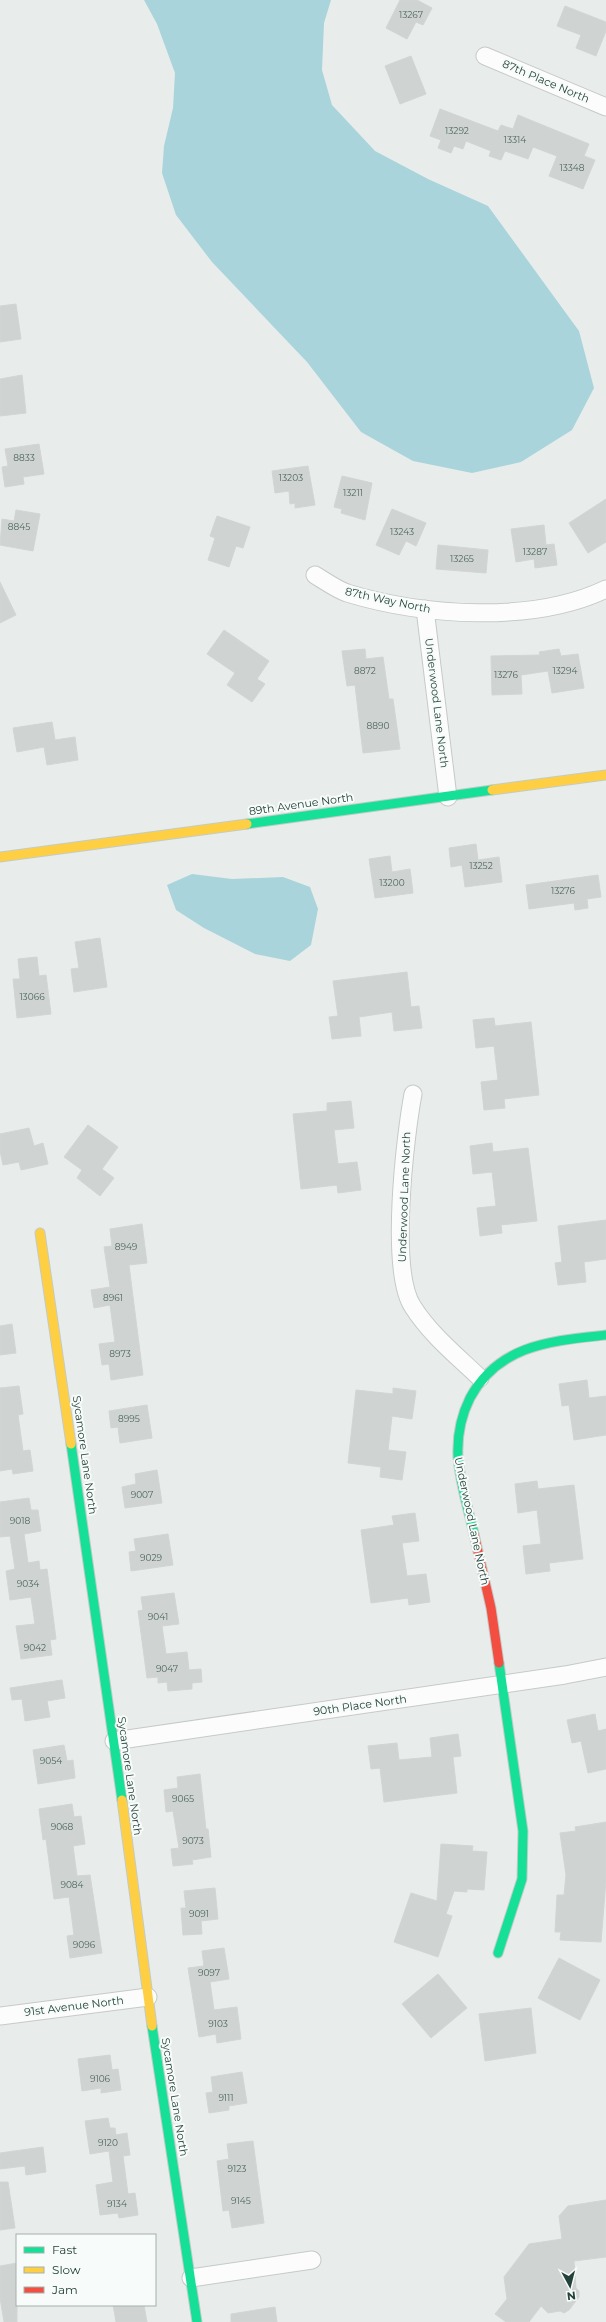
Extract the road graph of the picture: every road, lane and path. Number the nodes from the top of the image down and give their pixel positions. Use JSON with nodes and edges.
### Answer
{"nodes":[{"id":1,"x":485,"y":56,"type":"dead end"},
{"id":2,"x":606,"y":107,"type":"edge"},
{"id":3,"x":315,"y":575,"type":"dead end"},
{"id":4,"x":606,"y":589,"type":"edge"},
{"id":5,"x":425,"y":610,"type":"junction"},
{"id":6,"x":606,"y":775,"type":"edge"},
{"id":7,"x":448,"y":796,"type":"junction"},
{"id":8,"x":0,"y":857,"type":"edge"},
{"id":9,"x":413,"y":1094,"type":"dead end"},
{"id":10,"x":40,"y":1233,"type":"dead end"},
{"id":11,"x":606,"y":1335,"type":"edge"},
{"id":12,"x":480,"y":1378,"type":"junction"},
{"id":13,"x":606,"y":1666,"type":"edge"},
{"id":14,"x":502,"y":1684,"type":"junction"},
{"id":15,"x":114,"y":1741,"type":"junction"},
{"id":16,"x":498,"y":1953,"type":"dead end"},
{"id":17,"x":148,"y":1997,"type":"junction"},
{"id":18,"x":0,"y":2016,"type":"edge"},
{"id":19,"x":312,"y":2260,"type":"dead end"},
{"id":20,"x":191,"y":2278,"type":"junction"},
{"id":21,"x":197,"y":2322,"type":"edge"}],
"edges":[{"from":1,"to":2,"type":"street","name":"87th Place North"},
{"from":3,"to":5,"type":"street","name":"87th Way North"},
{"from":4,"to":5,"type":"street","name":"87th Way North"},
{"from":5,"to":7,"type":"street","name":"Underwood Lane North"},
{"from":6,"to":7,"type":"street","name":"89th Avenue North"},
{"from":7,"to":8,"type":"street","name":"89th Avenue North"},
{"from":9,"to":12,"type":"street","name":"Underwood Lane North"},
{"from":10,"to":15,"type":"street","name":"Sycamore Lane North"},
{"from":11,"to":12,"type":"street"},
{"from":12,"to":14,"type":"street","name":"Underwood Lane North"},
{"from":13,"to":14,"type":"street","name":"90th Place North"},
{"from":14,"to":15,"type":"street","name":"90th Place North"},
{"from":14,"to":16,"type":"street","name":"Underwood Lane North"},
{"from":15,"to":17,"type":"street","name":"Sycamore Lane North"},
{"from":17,"to":18,"type":"street","name":"91st Avenue North"},
{"from":17,"to":20,"type":"street","name":"Sycamore Lane North"},
{"from":19,"to":20,"type":"street"},
{"from":20,"to":21,"type":"street","name":"Sycamore Lane North"}]}
